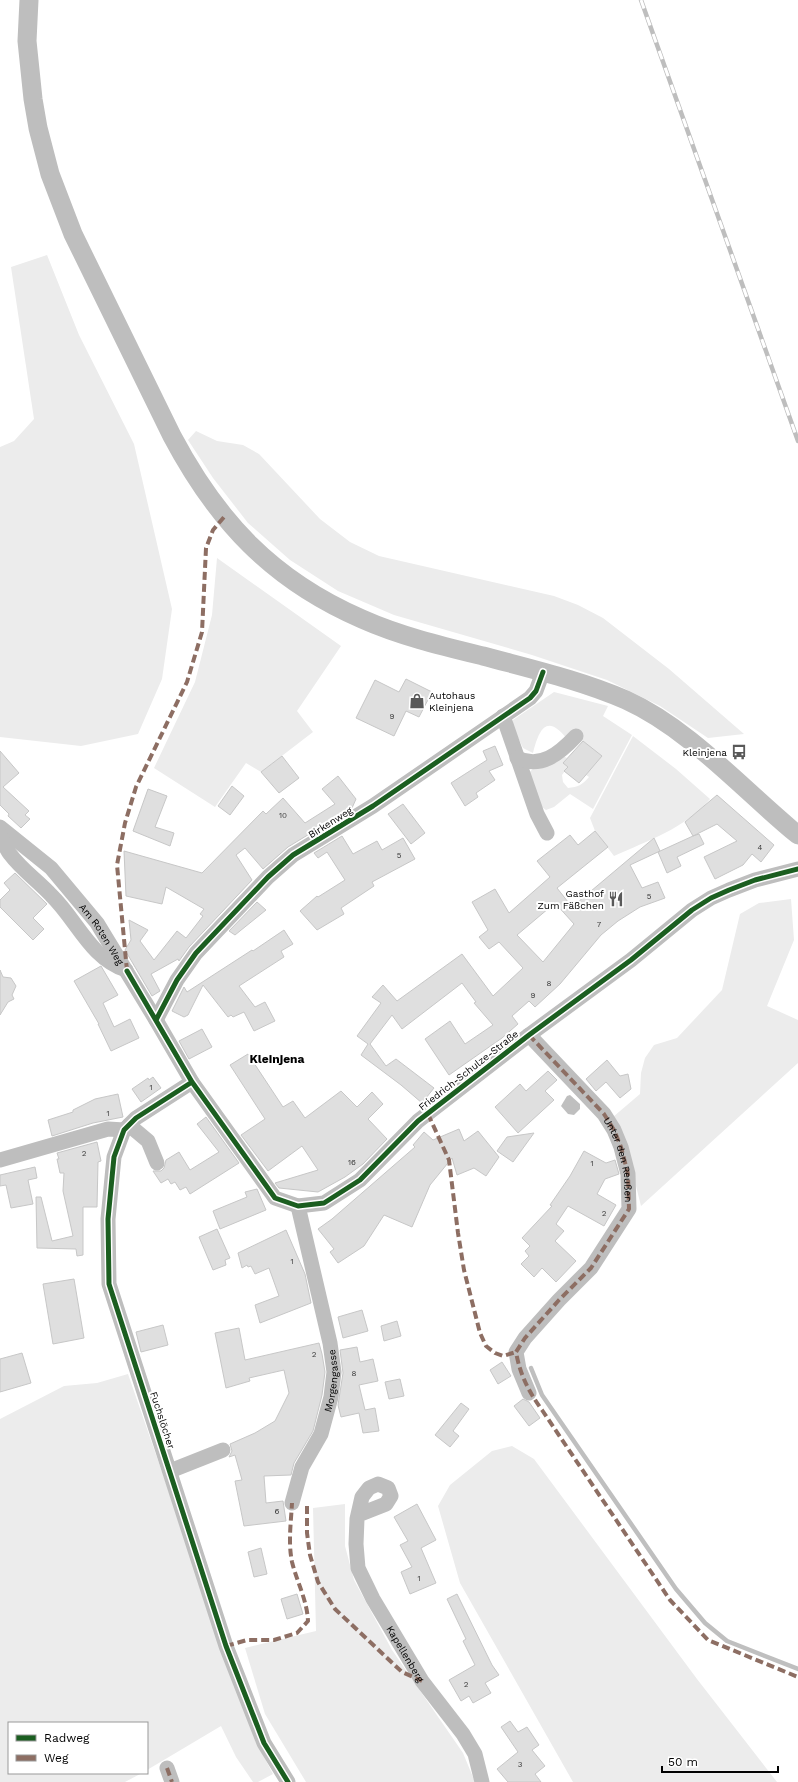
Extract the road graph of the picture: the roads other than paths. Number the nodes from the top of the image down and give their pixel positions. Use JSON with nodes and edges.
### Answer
{"nodes":[{"id":1,"x":29,"y":0,"type":"edge"},
{"id":2,"x":543,"y":672,"type":"junction"},
{"id":3,"x":503,"y":716,"type":"junction"},
{"id":4,"x":576,"y":736,"type":"dead end"},
{"id":5,"x":517,"y":758,"type":"junction"},
{"id":6,"x":0,"y":827,"type":"edge"},
{"id":7,"x":547,"y":833,"type":"dead end"},
{"id":8,"x":0,"y":835,"type":"edge"},
{"id":9,"x":798,"y":835,"type":"edge"},
{"id":10,"x":798,"y":869,"type":"edge"},
{"id":11,"x":127,"y":971,"type":"junction"},
{"id":12,"x":156,"y":1020,"type":"junction"},
{"id":13,"x":529,"y":1035,"type":"junction"},
{"id":14,"x":192,"y":1082,"type":"junction"},
{"id":15,"x":126,"y":1127,"type":"junction"},
{"id":16,"x":0,"y":1160,"type":"edge"},
{"id":17,"x":157,"y":1163,"type":"dead end"},
{"id":18,"x":298,"y":1206,"type":"junction"},
{"id":19,"x":530,"y":1393,"type":"dead end"},
{"id":20,"x":223,"y":1450,"type":"dead end"},
{"id":21,"x":170,"y":1471,"type":"junction"},
{"id":22,"x":292,"y":1503,"type":"dead end"},
{"id":23,"x":358,"y":1515,"type":"dead end"},
{"id":24,"x":167,"y":1768,"type":"dead end"},
{"id":25,"x":172,"y":1782,"type":"edge"},
{"id":26,"x":288,"y":1782,"type":"edge"},
{"id":27,"x":482,"y":1782,"type":"edge"}],
"edges":[{"from":1,"to":2,"type":"main road"},
{"from":2,"to":3,"type":"street","name":"Birkenweg"},
{"from":2,"to":9,"type":"main road"},
{"from":3,"to":5,"type":"street"},
{"from":3,"to":12,"type":"street","name":"Birkenweg"},
{"from":4,"to":5,"type":"street"},
{"from":5,"to":7,"type":"street"},
{"from":6,"to":11,"type":"street","name":"Am Roten Weg"},
{"from":8,"to":11,"type":"street"},
{"from":10,"to":13,"type":"street","name":"Friedrich-Schulze-Straße"},
{"from":11,"to":12,"type":"street","name":"Am Roten Weg"},
{"from":12,"to":14,"type":"street","name":"Am Roten Weg"},
{"from":13,"to":18,"type":"street","name":"Friedrich-Schulze-Straße"},
{"from":13,"to":19,"type":"street","name":"Unter den Reußen"},
{"from":14,"to":15,"type":"street"},
{"from":14,"to":18,"type":"street","name":"Friedrich-Schulze-Straße"},
{"from":15,"to":16,"type":"street"},
{"from":15,"to":17,"type":"street"},
{"from":15,"to":21,"type":"street","name":"Fuchslöcher"},
{"from":18,"to":22,"type":"street","name":"Morgengasse"},
{"from":20,"to":21,"type":"street"},
{"from":21,"to":26,"type":"street","name":"Fuchslöcher"},
{"from":23,"to":27,"type":"street","name":"Kapellenberg"},
{"from":24,"to":25,"type":"street"}]}
